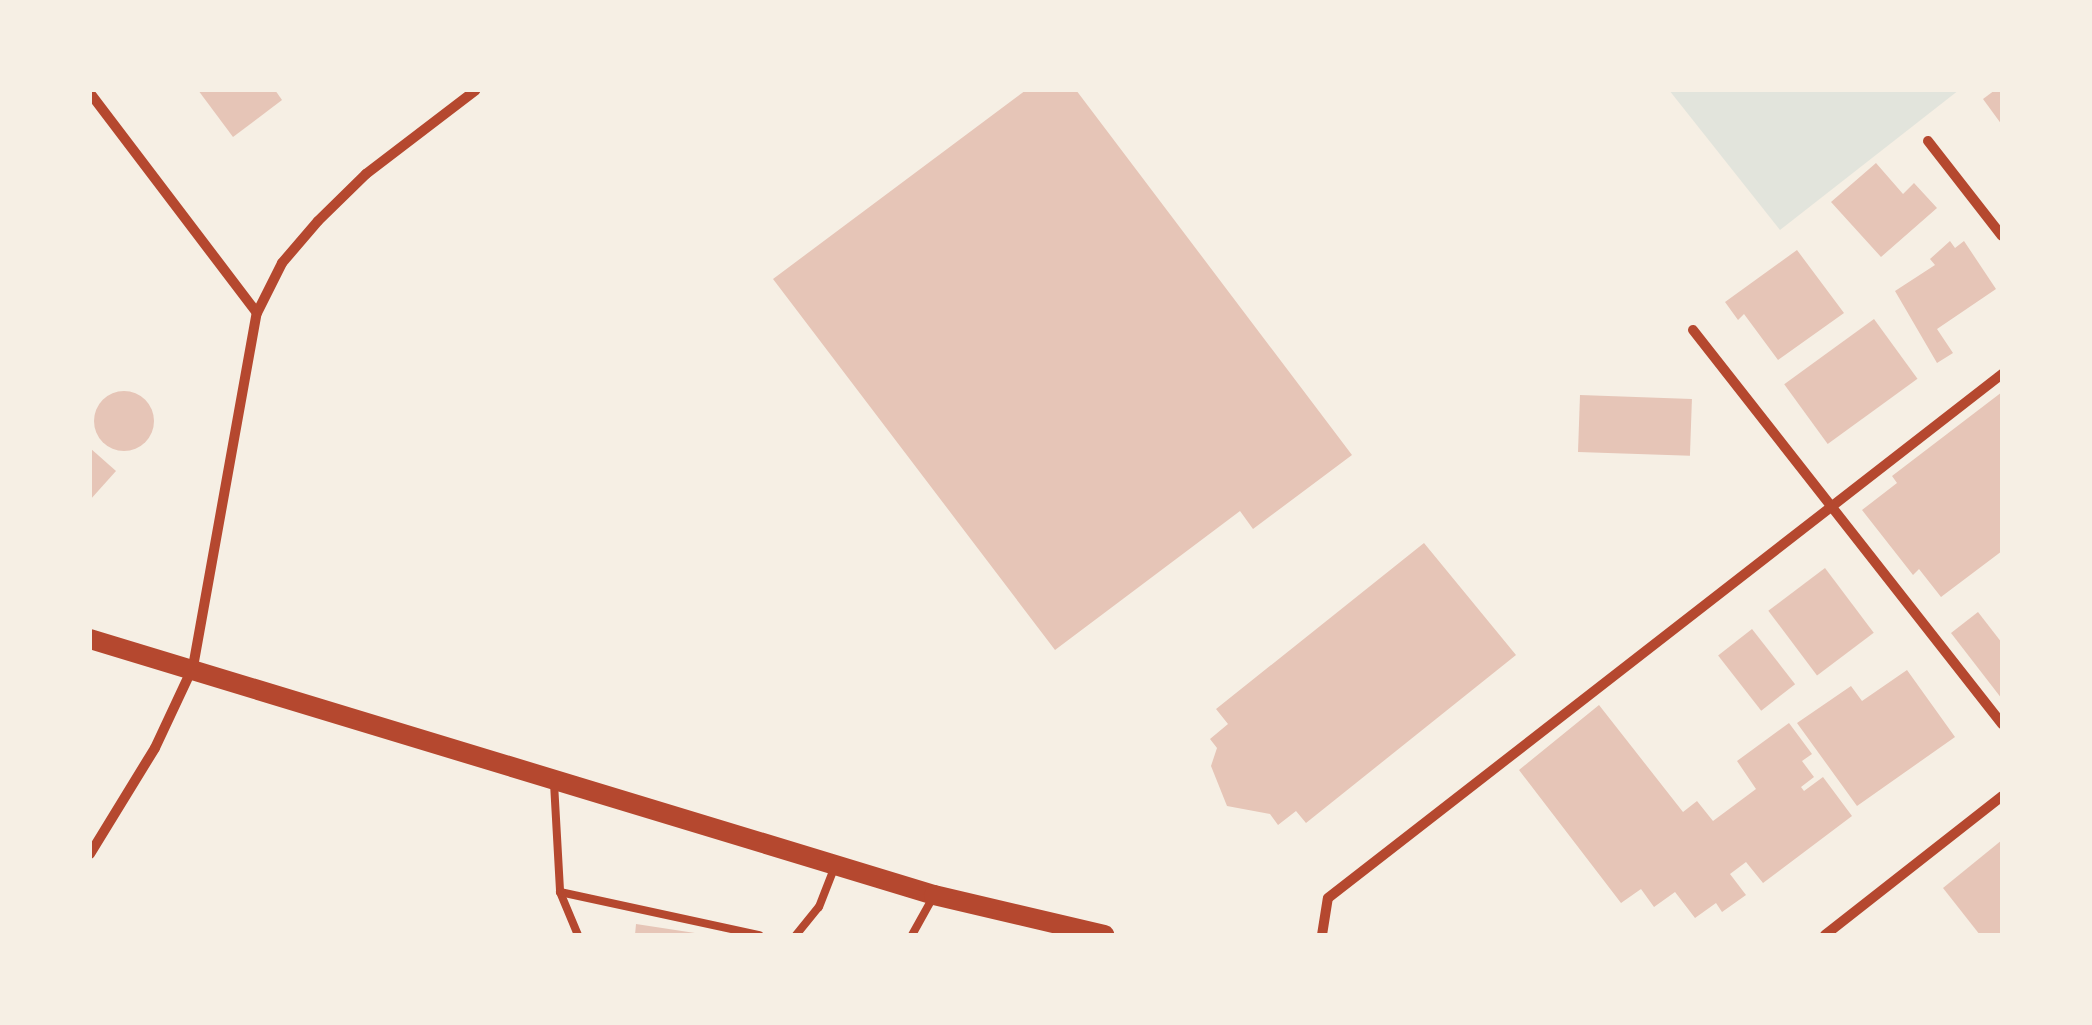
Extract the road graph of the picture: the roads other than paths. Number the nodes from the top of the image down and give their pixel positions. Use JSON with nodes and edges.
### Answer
{"nodes":[{"id":1,"x":476,"y":90,"type":"edge"},
{"id":2,"x":90,"y":94,"type":"edge"},
{"id":3,"x":1928,"y":141,"type":"dead end"},
{"id":4,"x":2002,"y":236,"type":"edge"},
{"id":5,"x":256,"y":313,"type":"junction"},
{"id":6,"x":1693,"y":330,"type":"dead end"},
{"id":7,"x":2002,"y":374,"type":"edge"},
{"id":8,"x":1834,"y":505,"type":"junction"},
{"id":9,"x":90,"y":639,"type":"edge"},
{"id":10,"x":193,"y":667,"type":"junction"},
{"id":11,"x":2002,"y":724,"type":"edge"},
{"id":12,"x":554,"y":778,"type":"junction"},
{"id":13,"x":2002,"y":796,"type":"edge"},
{"id":14,"x":90,"y":854,"type":"edge"},
{"id":15,"x":835,"y":866,"type":"junction"},
{"id":16,"x":560,"y":892,"type":"junction"},
{"id":17,"x":934,"y":895,"type":"junction"},
{"id":18,"x":578,"y":935,"type":"edge"},
{"id":19,"x":759,"y":935,"type":"edge"},
{"id":20,"x":796,"y":935,"type":"edge"},
{"id":21,"x":912,"y":935,"type":"edge"},
{"id":22,"x":1104,"y":935,"type":"edge"},
{"id":23,"x":1322,"y":935,"type":"edge"},
{"id":24,"x":1825,"y":935,"type":"edge"}],
"edges":[{"from":1,"to":5,"type":"street"},
{"from":2,"to":5,"type":"street"},
{"from":3,"to":4,"type":"street"},
{"from":5,"to":10,"type":"street"},
{"from":6,"to":8,"type":"street"},
{"from":7,"to":8,"type":"street"},
{"from":8,"to":11,"type":"street"},
{"from":8,"to":23,"type":"street"},
{"from":9,"to":10,"type":"main road"},
{"from":10,"to":12,"type":"main road"},
{"from":10,"to":14,"type":"street"},
{"from":12,"to":15,"type":"main road"},
{"from":12,"to":16,"type":"lane"},
{"from":13,"to":24,"type":"street"},
{"from":15,"to":17,"type":"main road"},
{"from":15,"to":20,"type":"lane"},
{"from":16,"to":18,"type":"lane"},
{"from":16,"to":19,"type":"lane"},
{"from":17,"to":21,"type":"lane"},
{"from":17,"to":22,"type":"main road"}]}
